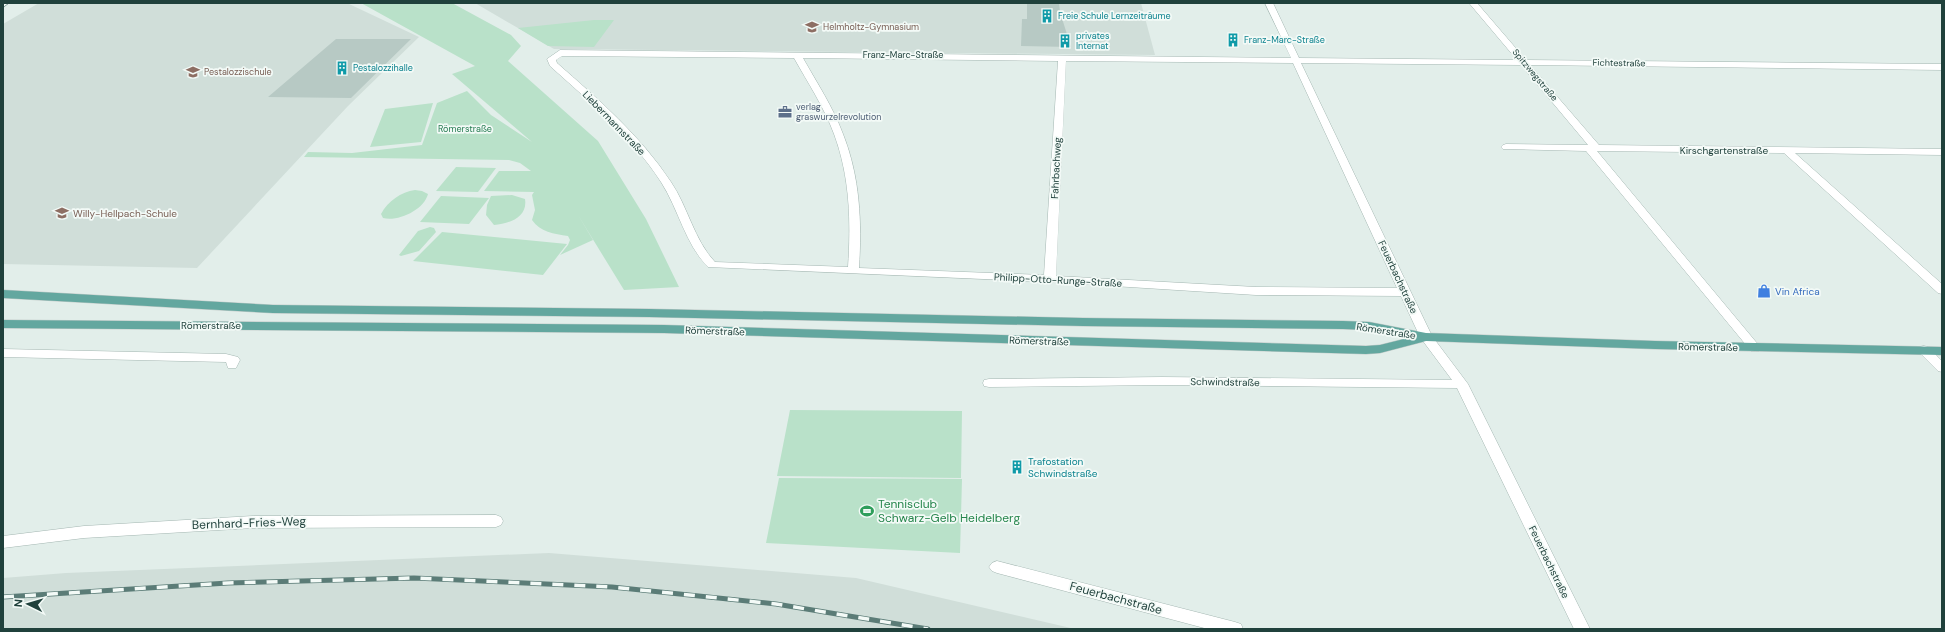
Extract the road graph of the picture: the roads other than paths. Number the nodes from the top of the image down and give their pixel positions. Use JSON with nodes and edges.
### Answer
{"nodes":[{"id":1,"x":1269,"y":3,"type":"edge"},
{"id":2,"x":1473,"y":3,"type":"edge"},
{"id":3,"x":560,"y":53,"type":"joint"},
{"id":4,"x":797,"y":55,"type":"junction"},
{"id":5,"x":1062,"y":58,"type":"junction"},
{"id":6,"x":1295,"y":61,"type":"junction"},
{"id":7,"x":1524,"y":62,"type":"junction"},
{"id":8,"x":1942,"y":67,"type":"edge"},
{"id":9,"x":1506,"y":147,"type":"dead end"},
{"id":10,"x":1592,"y":148,"type":"junction"},
{"id":11,"x":1786,"y":150,"type":"junction"},
{"id":12,"x":1942,"y":152,"type":"edge"},
{"id":13,"x":712,"y":265,"type":"joint"},
{"id":14,"x":853,"y":271,"type":"junction"},
{"id":15,"x":1050,"y":278,"type":"junction"},
{"id":16,"x":1942,"y":290,"type":"edge"},
{"id":17,"x":1404,"y":292,"type":"junction"},
{"id":18,"x":3,"y":294,"type":"edge"},
{"id":19,"x":3,"y":324,"type":"edge"},
{"id":20,"x":1426,"y":337,"type":"junction"},
{"id":21,"x":1754,"y":348,"type":"junction"},
{"id":22,"x":1924,"y":350,"type":"junction"},
{"id":23,"x":1942,"y":350,"type":"edge"},
{"id":24,"x":3,"y":353,"type":"edge"},
{"id":25,"x":232,"y":365,"type":"dead end"},
{"id":26,"x":1942,"y":368,"type":"edge"},
{"id":27,"x":989,"y":383,"type":"dead end"},
{"id":28,"x":1462,"y":384,"type":"junction"},
{"id":29,"x":496,"y":521,"type":"dead end"},
{"id":30,"x":3,"y":542,"type":"edge"},
{"id":31,"x":997,"y":567,"type":"dead end"},
{"id":32,"x":1235,"y":629,"type":"edge"},
{"id":33,"x":1582,"y":629,"type":"edge"}],
"edges":[{"from":1,"to":6,"type":"street","name":"Feuerbachstraße"},
{"from":2,"to":7,"type":"street","name":"Spitzwegstraße"},
{"from":3,"to":4,"type":"street","name":"Franz-Marc-Straße"},
{"from":3,"to":13,"type":"street","name":"Liebermannstraße"},
{"from":4,"to":5,"type":"street","name":"Franz-Marc-Straße"},
{"from":4,"to":14,"type":"street"},
{"from":5,"to":6,"type":"street","name":"Franz-Marc-Straße"},
{"from":5,"to":15,"type":"street","name":"Fahrbachweg"},
{"from":6,"to":7,"type":"street","name":"Fichtestraße"},
{"from":6,"to":17,"type":"street","name":"Feuerbachstraße"},
{"from":7,"to":8,"type":"street","name":"Fichtestraße"},
{"from":7,"to":10,"type":"street","name":"Spitzwegstraße"},
{"from":9,"to":10,"type":"street","name":"Kirschgartenstraße"},
{"from":10,"to":11,"type":"street","name":"Kirschgartenstraße"},
{"from":10,"to":21,"type":"street","name":"Spitzwegstraße"},
{"from":11,"to":12,"type":"street","name":"Kirschgartenstraße"},
{"from":11,"to":16,"type":"street"},
{"from":13,"to":14,"type":"street","name":"Philipp-Otto-Runge-Straße"},
{"from":14,"to":15,"type":"street","name":"Philipp-Otto-Runge-Straße"},
{"from":15,"to":17,"type":"street","name":"Philipp-Otto-Runge-Straße"},
{"from":17,"to":20,"type":"street","name":"Feuerbachstraße"},
{"from":18,"to":20,"type":"main road","name":"Römerstraße"},
{"from":19,"to":20,"type":"main road","name":"Römerstraße"},
{"from":20,"to":21,"type":"main road","name":"Römerstraße"},
{"from":20,"to":28,"type":"street","name":"Feuerbachstraße"},
{"from":21,"to":22,"type":"main road","name":"Römerstraße"},
{"from":22,"to":23,"type":"main road","name":"Römerstraße"},
{"from":22,"to":26,"type":"street"},
{"from":24,"to":25,"type":"street"},
{"from":27,"to":28,"type":"street","name":"Schwindstraße"},
{"from":28,"to":33,"type":"street","name":"Feuerbachstraße"},
{"from":29,"to":30,"type":"street","name":"Bernhard-Fries-Weg"},
{"from":31,"to":32,"type":"street","name":"Feuerbachstraße"}]}
